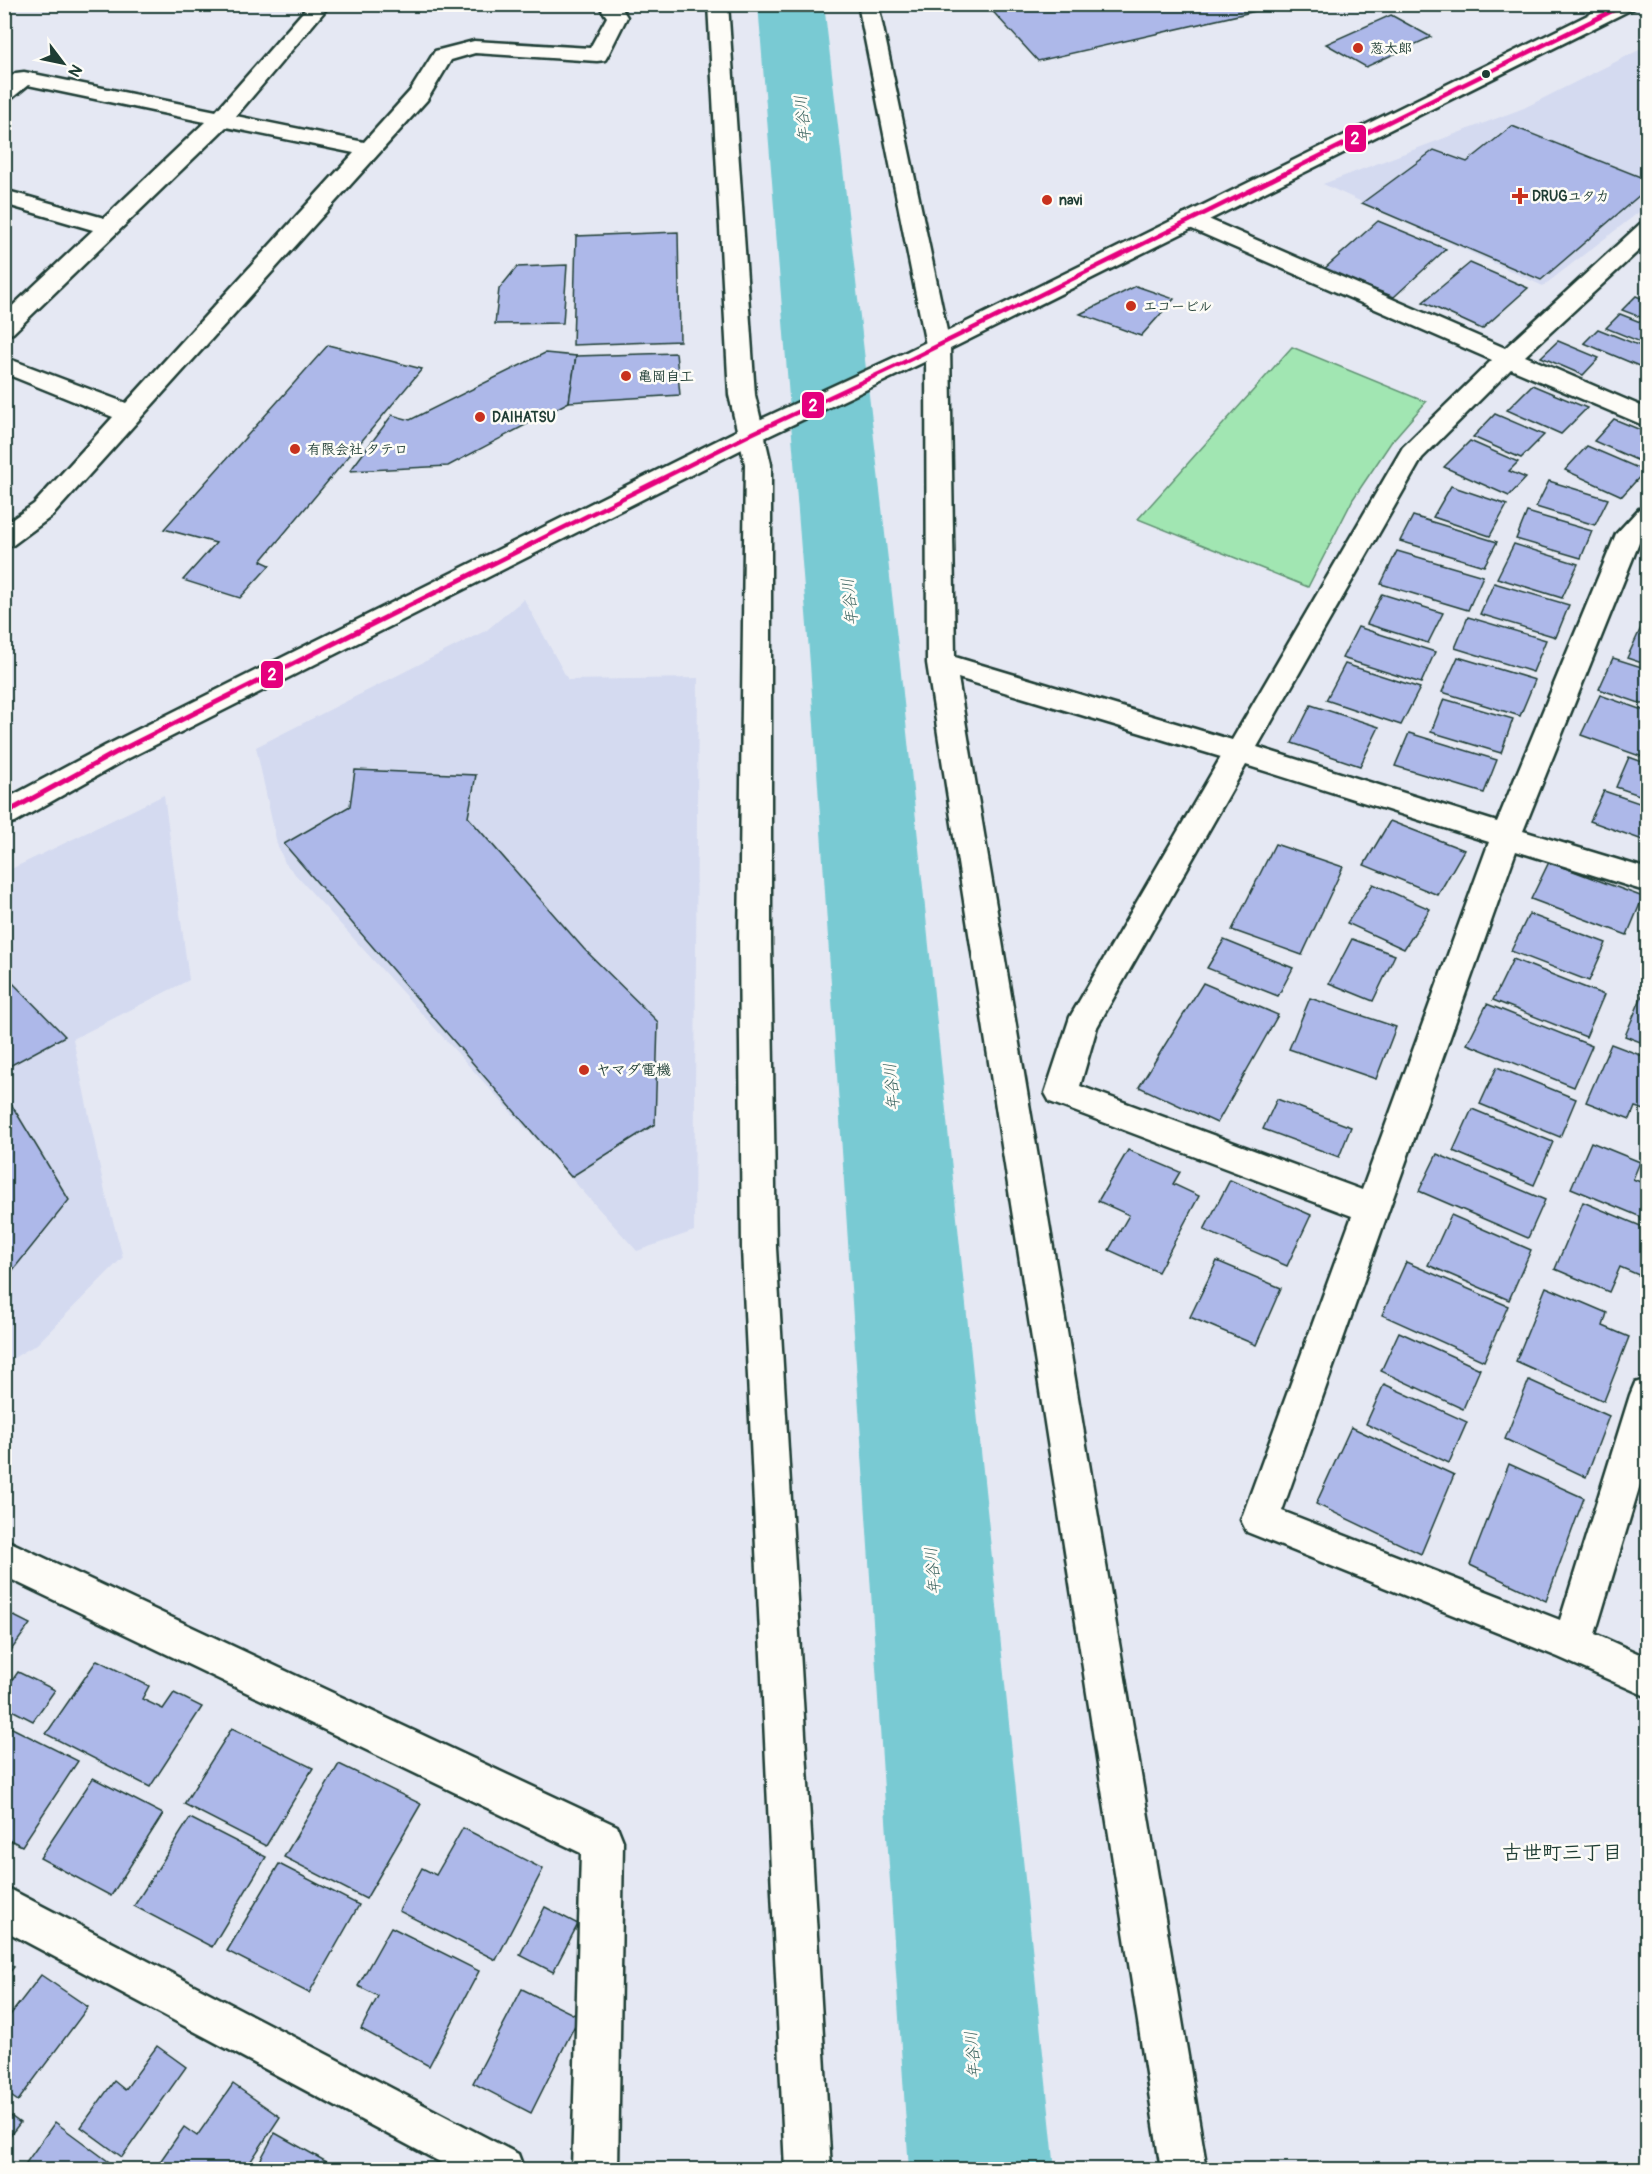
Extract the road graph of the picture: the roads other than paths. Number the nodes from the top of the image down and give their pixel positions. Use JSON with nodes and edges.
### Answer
{"nodes":[{"id":1,"x":608,"y":4,"type":"edge"},
{"id":2,"x":718,"y":4,"type":"edge"},
{"id":3,"x":868,"y":4,"type":"edge"},
{"id":4,"x":1627,"y":4,"type":"edge"},
{"id":5,"x":316,"y":9,"type":"dead end"},
{"id":6,"x":4,"y":93,"type":"edge"},
{"id":7,"x":222,"y":118,"type":"junction"},
{"id":8,"x":369,"y":150,"type":"junction"},
{"id":9,"x":4,"y":197,"type":"edge"},
{"id":10,"x":1191,"y":220,"type":"junction"},
{"id":11,"x":109,"y":227,"type":"junction"},
{"id":12,"x":1647,"y":229,"type":"edge"},
{"id":13,"x":4,"y":328,"type":"edge"},
{"id":14,"x":925,"y":351,"type":"junction"},
{"id":15,"x":1508,"y":358,"type":"junction"},
{"id":16,"x":4,"y":364,"type":"edge"},
{"id":17,"x":130,"y":414,"type":"junction"},
{"id":18,"x":1647,"y":419,"type":"edge"},
{"id":19,"x":760,"y":430,"type":"junction"},
{"id":20,"x":1647,"y":515,"type":"edge"},
{"id":21,"x":4,"y":539,"type":"edge"},
{"id":22,"x":941,"y":663,"type":"junction"},
{"id":23,"x":1238,"y":752,"type":"junction"},
{"id":24,"x":4,"y":814,"type":"edge"},
{"id":25,"x":1506,"y":836,"type":"junction"},
{"id":26,"x":1647,"y":881,"type":"edge"},
{"id":27,"x":1371,"y":1208,"type":"junction"},
{"id":28,"x":1647,"y":1395,"type":"edge"},
{"id":29,"x":4,"y":1557,"type":"edge"},
{"id":30,"x":1572,"y":1644,"type":"junction"},
{"id":31,"x":1647,"y":1678,"type":"edge"},
{"id":32,"x":4,"y":1907,"type":"edge"},
{"id":33,"x":502,"y":2169,"type":"edge"},
{"id":34,"x":595,"y":2169,"type":"edge"},
{"id":35,"x":808,"y":2169,"type":"edge"},
{"id":36,"x":1184,"y":2169,"type":"edge"}],
"edges":[{"from":1,"to":8,"type":"main road"},
{"from":2,"to":19,"type":"main road"},
{"from":3,"to":14,"type":"main road"},
{"from":4,"to":10,"type":"main road"},
{"from":5,"to":7,"type":"main road"},
{"from":6,"to":7,"type":"main road"},
{"from":7,"to":8,"type":"main road"},
{"from":7,"to":11,"type":"main road"},
{"from":8,"to":17,"type":"main road"},
{"from":9,"to":11,"type":"main road"},
{"from":10,"to":14,"type":"main road"},
{"from":10,"to":15,"type":"main road"},
{"from":11,"to":13,"type":"main road"},
{"from":12,"to":15,"type":"main road"},
{"from":14,"to":19,"type":"main road"},
{"from":14,"to":22,"type":"main road"},
{"from":15,"to":18,"type":"main road"},
{"from":15,"to":23,"type":"main road"},
{"from":16,"to":17,"type":"main road"},
{"from":17,"to":21,"type":"main road"},
{"from":19,"to":24,"type":"main road"},
{"from":19,"to":35,"type":"main road"},
{"from":20,"to":25,"type":"main road"},
{"from":22,"to":23,"type":"main road"},
{"from":22,"to":36,"type":"main road"},
{"from":23,"to":25,"type":"main road"},
{"from":23,"to":27,"type":"main road"},
{"from":25,"to":26,"type":"main road"},
{"from":25,"to":27,"type":"main road"},
{"from":27,"to":30,"type":"main road"},
{"from":28,"to":30,"type":"main road"},
{"from":29,"to":34,"type":"main road"},
{"from":30,"to":31,"type":"main road"},
{"from":32,"to":33,"type":"main road"}]}
